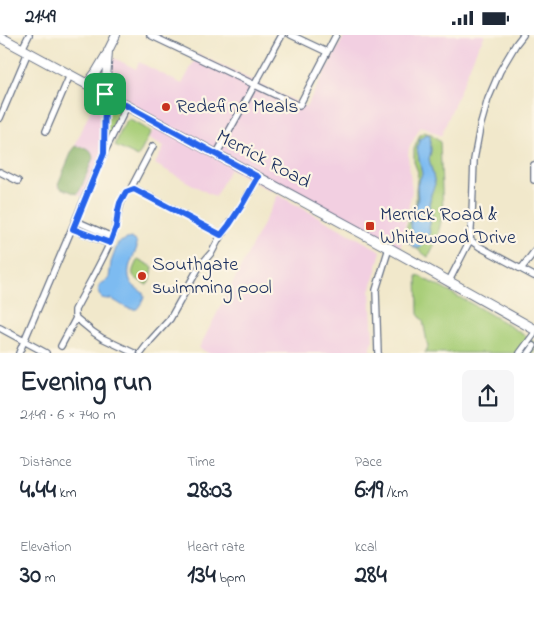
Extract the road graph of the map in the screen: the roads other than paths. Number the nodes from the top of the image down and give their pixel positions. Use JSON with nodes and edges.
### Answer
{"nodes":[{"id":1,"x":29,"y":35,"type":"edge"},
{"id":2,"x":116,"y":35,"type":"edge"},
{"id":3,"x":150,"y":35,"type":"edge"},
{"id":4,"x":282,"y":35,"type":"edge"},
{"id":5,"x":291,"y":35,"type":"edge"},
{"id":6,"x":336,"y":35,"type":"edge"},
{"id":7,"x":523,"y":35,"type":"edge"},
{"id":8,"x":0,"y":37,"type":"edge"},
{"id":9,"x":25,"y":51,"type":"junction"},
{"id":10,"x":108,"y":51,"type":"junction"},
{"id":11,"x":327,"y":52,"type":"junction"},
{"id":12,"x":70,"y":75,"type":"junction"},
{"id":13,"x":87,"y":84,"type":"junction"},
{"id":14,"x":255,"y":85,"type":"junction"},
{"id":15,"x":105,"y":94,"type":"junction"},
{"id":16,"x":127,"y":106,"type":"junction"},
{"id":17,"x":0,"y":118,"type":"edge"},
{"id":18,"x":46,"y":131,"type":"dead end"},
{"id":19,"x":153,"y":146,"type":"dead end"},
{"id":20,"x":104,"y":153,"type":"junction"},
{"id":21,"x":216,"y":155,"type":"junction"},
{"id":22,"x":534,"y":165,"type":"edge"},
{"id":23,"x":0,"y":172,"type":"edge"},
{"id":24,"x":258,"y":177,"type":"junction"},
{"id":25,"x":534,"y":180,"type":"edge"},
{"id":26,"x":18,"y":181,"type":"dead end"},
{"id":27,"x":130,"y":190,"type":"junction"},
{"id":28,"x":76,"y":221,"type":"junction"},
{"id":29,"x":73,"y":229,"type":"junction"},
{"id":30,"x":221,"y":235,"type":"junction"},
{"id":31,"x":112,"y":237,"type":"junction"},
{"id":32,"x":470,"y":240,"type":"junction"},
{"id":33,"x":110,"y":243,"type":"junction"},
{"id":34,"x":388,"y":248,"type":"junction"},
{"id":35,"x":534,"y":252,"type":"edge"},
{"id":36,"x":521,"y":269,"type":"junction"},
{"id":37,"x":534,"y":276,"type":"edge"},
{"id":38,"x":449,"y":281,"type":"junction"},
{"id":39,"x":76,"y":318,"type":"junction"},
{"id":40,"x":0,"y":328,"type":"edge"},
{"id":41,"x":534,"y":329,"type":"edge"},
{"id":42,"x":534,"y":334,"type":"edge"},
{"id":43,"x":24,"y":341,"type":"junction"},
{"id":44,"x":61,"y":345,"type":"dead end"},
{"id":45,"x":534,"y":346,"type":"edge"},
{"id":46,"x":19,"y":353,"type":"edge"},
{"id":47,"x":46,"y":353,"type":"edge"},
{"id":48,"x":134,"y":353,"type":"edge"},
{"id":49,"x":141,"y":353,"type":"edge"},
{"id":50,"x":378,"y":353,"type":"edge"},
{"id":51,"x":520,"y":353,"type":"edge"},
{"id":52,"x":529,"y":353,"type":"edge"}],
"edges":[{"from":1,"to":9,"type":"street"},
{"from":2,"to":10,"type":"main road"},
{"from":3,"to":14,"type":"street"},
{"from":4,"to":14,"type":"street"},
{"from":5,"to":11,"type":"street"},
{"from":6,"to":11,"type":"street"},
{"from":7,"to":32,"type":"street"},
{"from":8,"to":9,"type":"main road","name":"Merrick Road"},
{"from":9,"to":12,"type":"main road","name":"Merrick Road"},
{"from":9,"to":17,"type":"street"},
{"from":10,"to":13,"type":"main road"},
{"from":10,"to":15,"type":"main road"},
{"from":11,"to":14,"type":"street"},
{"from":12,"to":13,"type":"main road","name":"Merrick Road"},
{"from":12,"to":18,"type":"street"},
{"from":13,"to":15,"type":"main road","name":"Merrick Road"},
{"from":14,"to":21,"type":"street"},
{"from":15,"to":16,"type":"main road","name":"Merrick Road"},
{"from":15,"to":20,"type":"street"},
{"from":16,"to":20,"type":"street"},
{"from":16,"to":21,"type":"main road","name":"Merrick Road"},
{"from":19,"to":27,"type":"street"},
{"from":20,"to":28,"type":"street"},
{"from":21,"to":24,"type":"main road","name":"Merrick Road"},
{"from":22,"to":25,"type":"street"},
{"from":23,"to":26,"type":"street"},
{"from":24,"to":30,"type":"street"},
{"from":24,"to":34,"type":"main road","name":"Merrick Road"},
{"from":27,"to":30,"type":"street"},
{"from":27,"to":31,"type":"street"},
{"from":28,"to":29,"type":"street"},
{"from":28,"to":31,"type":"street"},
{"from":29,"to":33,"type":"street"},
{"from":29,"to":43,"type":"street"},
{"from":30,"to":49,"type":"street"},
{"from":31,"to":33,"type":"street"},
{"from":32,"to":36,"type":"street"},
{"from":32,"to":38,"type":"street"},
{"from":33,"to":39,"type":"street"},
{"from":34,"to":38,"type":"main road","name":"Merrick Road"},
{"from":34,"to":50,"type":"street"},
{"from":35,"to":36,"type":"street"},
{"from":36,"to":37,"type":"street"},
{"from":38,"to":41,"type":"main road","name":"Merrick Road"},
{"from":39,"to":44,"type":"street"},
{"from":39,"to":48,"type":"street"},
{"from":40,"to":43,"type":"street"},
{"from":42,"to":51,"type":"street"},
{"from":43,"to":46,"type":"street"},
{"from":43,"to":47,"type":"street"},
{"from":45,"to":52,"type":"street"}]}
